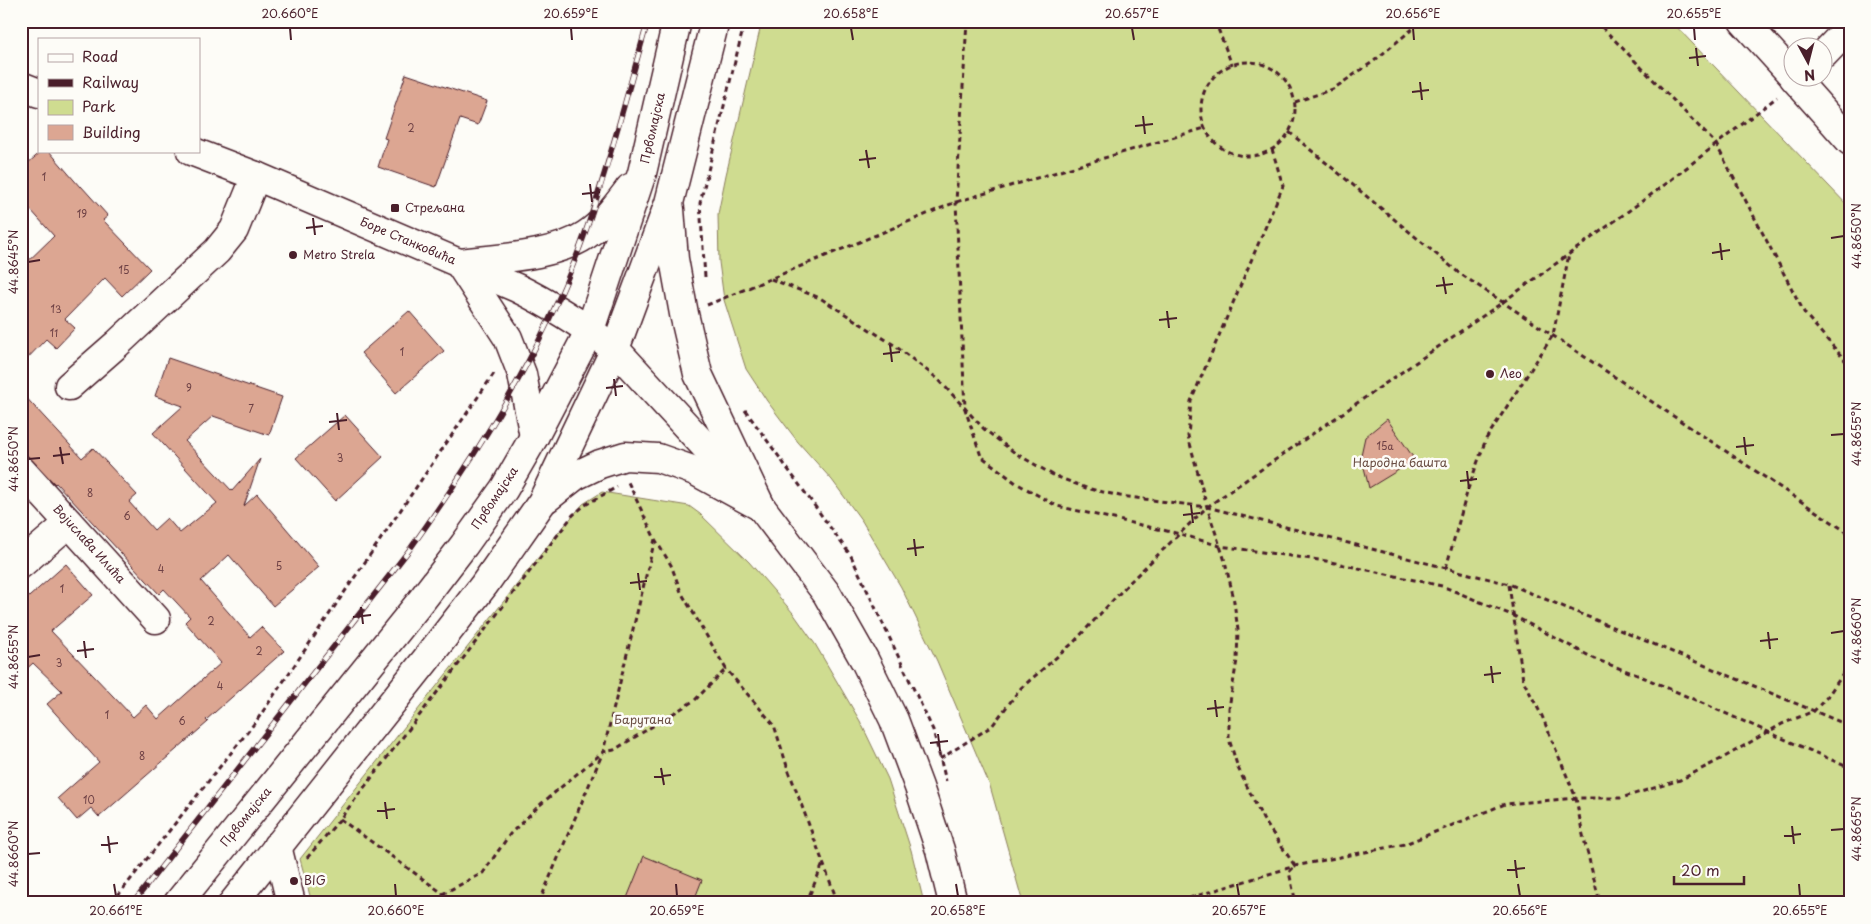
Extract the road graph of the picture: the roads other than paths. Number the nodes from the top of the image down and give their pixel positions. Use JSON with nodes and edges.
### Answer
{"nodes":[{"id":1,"x":677,"y":21,"type":"edge"},
{"id":2,"x":715,"y":21,"type":"edge"},
{"id":3,"x":1743,"y":21,"type":"edge"},
{"id":4,"x":1850,"y":27,"type":"edge"},
{"id":5,"x":1834,"y":44,"type":"edge"},
{"id":6,"x":1784,"y":65,"type":"edge"},
{"id":7,"x":1805,"y":88,"type":"edge"},
{"id":8,"x":1850,"y":141,"type":"edge"},
{"id":9,"x":194,"y":152,"type":"edge"},
{"id":10,"x":642,"y":173,"type":"junction"},
{"id":11,"x":256,"y":176,"type":"junction"},
{"id":12,"x":669,"y":203,"type":"junction"},
{"id":13,"x":459,"y":263,"type":"junction"},
{"id":14,"x":590,"y":330,"type":"junction"},
{"id":15,"x":615,"y":348,"type":"junction"},
{"id":16,"x":69,"y":386,"type":"dead end"},
{"id":17,"x":534,"y":437,"type":"junction"},
{"id":18,"x":21,"y":470,"type":"edge"},
{"id":19,"x":542,"y":502,"type":"junction"},
{"id":20,"x":761,"y":507,"type":"junction"},
{"id":21,"x":69,"y":523,"type":"junction"},
{"id":22,"x":21,"y":564,"type":"edge"},
{"id":23,"x":156,"y":618,"type":"dead end"},
{"id":24,"x":277,"y":846,"type":"junction"},
{"id":25,"x":288,"y":893,"type":"edge"},
{"id":26,"x":178,"y":903,"type":"edge"},
{"id":27,"x":233,"y":903,"type":"edge"},
{"id":28,"x":953,"y":903,"type":"edge"}],
"edges":[{"from":1,"to":10,"type":"main road","name":"Првомајска"},
{"from":2,"to":12,"type":"main road"},
{"from":3,"to":6,"type":"main road"},
{"from":4,"to":5,"type":"main road"},
{"from":7,"to":8,"type":"main road"},
{"from":9,"to":11,"type":"main road","name":"Боре Станковића"},
{"from":10,"to":13,"type":"main road"},
{"from":10,"to":14,"type":"main road","name":"Првомајска"},
{"from":11,"to":13,"type":"main road","name":"Боре Станковића"},
{"from":11,"to":16,"type":"main road"},
{"from":12,"to":15,"type":"main road"},
{"from":12,"to":20,"type":"main road"},
{"from":13,"to":14,"type":"main road","name":"Боре Станковића"},
{"from":13,"to":17,"type":"main road"},
{"from":14,"to":15,"type":"main road","name":"Боре Станковића"},
{"from":14,"to":17,"type":"main road","name":"Првомајска"},
{"from":15,"to":19,"type":"main road"},
{"from":15,"to":20,"type":"main road","name":"Боре Станковића"},
{"from":17,"to":26,"type":"main road","name":"Првомајска"},
{"from":18,"to":21,"type":"main road","name":"Војислава Илића"},
{"from":19,"to":20,"type":"main road"},
{"from":19,"to":24,"type":"main road"},
{"from":20,"to":28,"type":"main road"},
{"from":21,"to":22,"type":"main road"},
{"from":21,"to":23,"type":"main road","name":"Војислава Илића"},
{"from":24,"to":25,"type":"main road"},
{"from":24,"to":27,"type":"main road"}]}
